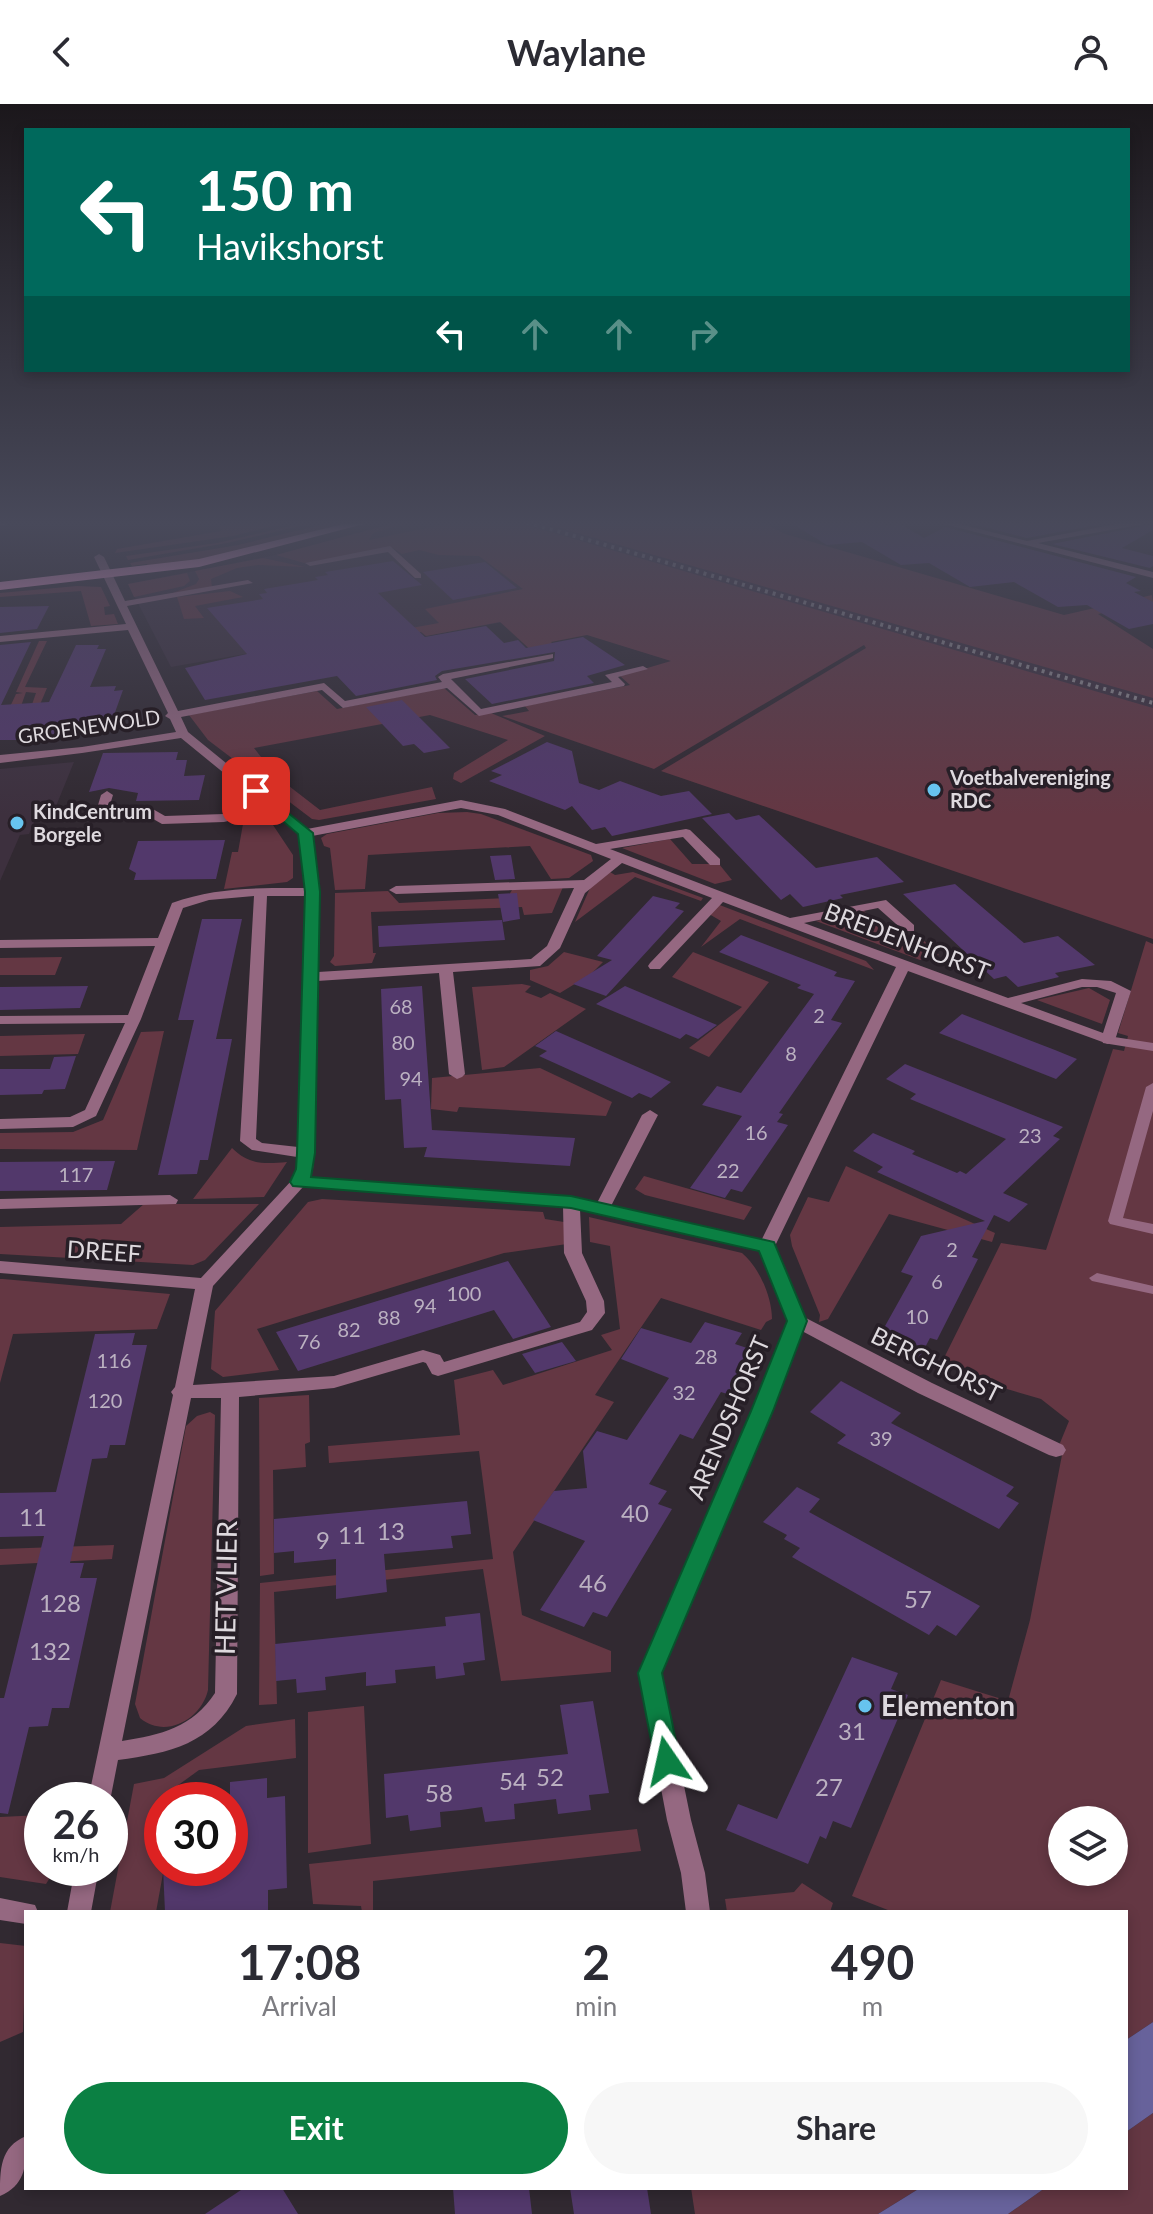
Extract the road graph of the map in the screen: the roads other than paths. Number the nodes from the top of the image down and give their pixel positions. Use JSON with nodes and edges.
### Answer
{"nodes":[{"id":1,"x":130,"y":618,"type":"edge"},
{"id":2,"x":133,"y":626,"type":"junction"},
{"id":3,"x":0,"y":639,"type":"edge"},
{"id":4,"x":549,"y":656,"type":"dead end"},
{"id":5,"x":643,"y":669,"type":"dead end"},
{"id":6,"x":449,"y":684,"type":"junction"},
{"id":7,"x":171,"y":716,"type":"junction"},
{"id":8,"x":183,"y":734,"type":"junction"},
{"id":9,"x":0,"y":759,"type":"edge"},
{"id":10,"x":107,"y":795,"type":"dead end"},
{"id":11,"x":274,"y":806,"type":"junction"},
{"id":12,"x":305,"y":833,"type":"junction"},
{"id":13,"x":595,"y":848,"type":"junction"},
{"id":14,"x":621,"y":857,"type":"junction"},
{"id":15,"x":715,"y":862,"type":"dead end"},
{"id":16,"x":585,"y":884,"type":"junction"},
{"id":17,"x":396,"y":890,"type":"dead end"},
{"id":18,"x":261,"y":892,"type":"junction"},
{"id":19,"x":313,"y":892,"type":"junction"},
{"id":20,"x":722,"y":895,"type":"junction"},
{"id":21,"x":792,"y":921,"type":"junction"},
{"id":22,"x":909,"y":928,"type":"dead end"},
{"id":23,"x":162,"y":942,"type":"junction"},
{"id":24,"x":0,"y":944,"type":"edge"},
{"id":25,"x":904,"y":965,"type":"junction"},
{"id":26,"x":655,"y":966,"type":"dead end"},
{"id":27,"x":446,"y":969,"type":"junction"},
{"id":28,"x":312,"y":977,"type":"junction"},
{"id":29,"x":1007,"y":1003,"type":"junction"},
{"id":30,"x":134,"y":1019,"type":"junction"},
{"id":31,"x":0,"y":1020,"type":"edge"},
{"id":32,"x":1108,"y":1040,"type":"junction"},
{"id":33,"x":1153,"y":1047,"type":"edge"},
{"id":34,"x":457,"y":1074,"type":"dead end"},
{"id":35,"x":1153,"y":1087,"type":"edge"},
{"id":36,"x":650,"y":1115,"type":"dead end"},
{"id":37,"x":0,"y":1124,"type":"edge"},
{"id":38,"x":1146,"y":1139,"type":"edge"},
{"id":39,"x":306,"y":1153,"type":"junction"},
{"id":40,"x":299,"y":1182,"type":"junction"},
{"id":41,"x":170,"y":1200,"type":"dead end"},
{"id":42,"x":571,"y":1202,"type":"junction"},
{"id":43,"x":0,"y":1204,"type":"edge"},
{"id":44,"x":602,"y":1208,"type":"junction"},
{"id":45,"x":1153,"y":1229,"type":"edge"},
{"id":46,"x":767,"y":1246,"type":"junction"},
{"id":47,"x":0,"y":1267,"type":"edge"},
{"id":48,"x":1097,"y":1278,"type":"dead end"},
{"id":49,"x":205,"y":1284,"type":"junction"},
{"id":50,"x":1152,"y":1287,"type":"edge"},
{"id":51,"x":797,"y":1321,"type":"junction"},
{"id":52,"x":230,"y":1391,"type":"junction"},
{"id":53,"x":180,"y":1392,"type":"junction"},
{"id":54,"x":1056,"y":1450,"type":"dead end"},
{"id":55,"x":108,"y":1752,"type":"junction"},
{"id":56,"x":102,"y":1782,"type":"edge"},
{"id":57,"x":84,"y":1886,"type":"edge"},
{"id":58,"x":0,"y":1909,"type":"edge"},
{"id":59,"x":79,"y":1910,"type":"edge"},
{"id":60,"x":698,"y":1910,"type":"edge"},
{"id":61,"x":24,"y":1913,"type":"edge"},
{"id":62,"x":24,"y":2152,"type":"edge"},
{"id":63,"x":0,"y":2182,"type":"edge"}],
"edges":[{"from":1,"to":2,"type":"street"},
{"from":2,"to":3,"type":"street"},
{"from":2,"to":7,"type":"street"},
{"from":4,"to":6,"type":"street"},
{"from":5,"to":6,"type":"street"},
{"from":6,"to":7,"type":"street"},
{"from":7,"to":8,"type":"street"},
{"from":8,"to":9,"type":"street","name":"GROENEWOLD"},
{"from":8,"to":11,"type":"street"},
{"from":10,"to":11,"type":"street"},
{"from":11,"to":12,"type":"street"},
{"from":12,"to":13,"type":"street","name":"BREDENHORST"},
{"from":12,"to":19,"type":"street"},
{"from":13,"to":14,"type":"street","name":"BREDENHORST"},
{"from":13,"to":15,"type":"street"},
{"from":14,"to":16,"type":"street"},
{"from":14,"to":20,"type":"street","name":"BREDENHORST"},
{"from":16,"to":17,"type":"street"},
{"from":16,"to":27,"type":"street"},
{"from":18,"to":19,"type":"street"},
{"from":18,"to":23,"type":"street"},
{"from":18,"to":39,"type":"street"},
{"from":19,"to":28,"type":"street"},
{"from":20,"to":21,"type":"street","name":"BREDENHORST"},
{"from":20,"to":26,"type":"street"},
{"from":21,"to":22,"type":"street","name":"BREDENHORST"},
{"from":21,"to":25,"type":"street","name":"BREDENHORST"},
{"from":23,"to":24,"type":"street"},
{"from":23,"to":30,"type":"street"},
{"from":25,"to":29,"type":"street","name":"BREDENHORST"},
{"from":25,"to":46,"type":"street"},
{"from":27,"to":28,"type":"street"},
{"from":27,"to":34,"type":"street"},
{"from":28,"to":39,"type":"street"},
{"from":29,"to":32,"type":"street","name":"BREDENHORST"},
{"from":29,"to":32,"type":"street","name":"BREDENHORST"},
{"from":30,"to":31,"type":"street"},
{"from":30,"to":37,"type":"street"},
{"from":32,"to":33,"type":"lane"},
{"from":35,"to":38,"type":"lane"},
{"from":36,"to":44,"type":"street"},
{"from":38,"to":45,"type":"lane"},
{"from":39,"to":40,"type":"street"},
{"from":40,"to":42,"type":"street"},
{"from":40,"to":49,"type":"street"},
{"from":41,"to":43,"type":"street","name":"DREEF"},
{"from":42,"to":44,"type":"street"},
{"from":42,"to":52,"type":"street"},
{"from":44,"to":46,"type":"street"},
{"from":46,"to":51,"type":"street","name":"ARENDSHORST"},
{"from":47,"to":49,"type":"street","name":"DREEF"},
{"from":48,"to":50,"type":"lane"},
{"from":49,"to":53,"type":"street"},
{"from":51,"to":54,"type":"street","name":"BERGHORST"},
{"from":51,"to":60,"type":"street","name":"ARENDSHORST"},
{"from":52,"to":53,"type":"street"},
{"from":52,"to":55,"type":"street","name":"HET VLIER"},
{"from":53,"to":55,"type":"street"},
{"from":55,"to":56,"type":"street"},
{"from":57,"to":59,"type":"street"},
{"from":58,"to":61,"type":"street"},
{"from":62,"to":63,"type":"street"}]}
